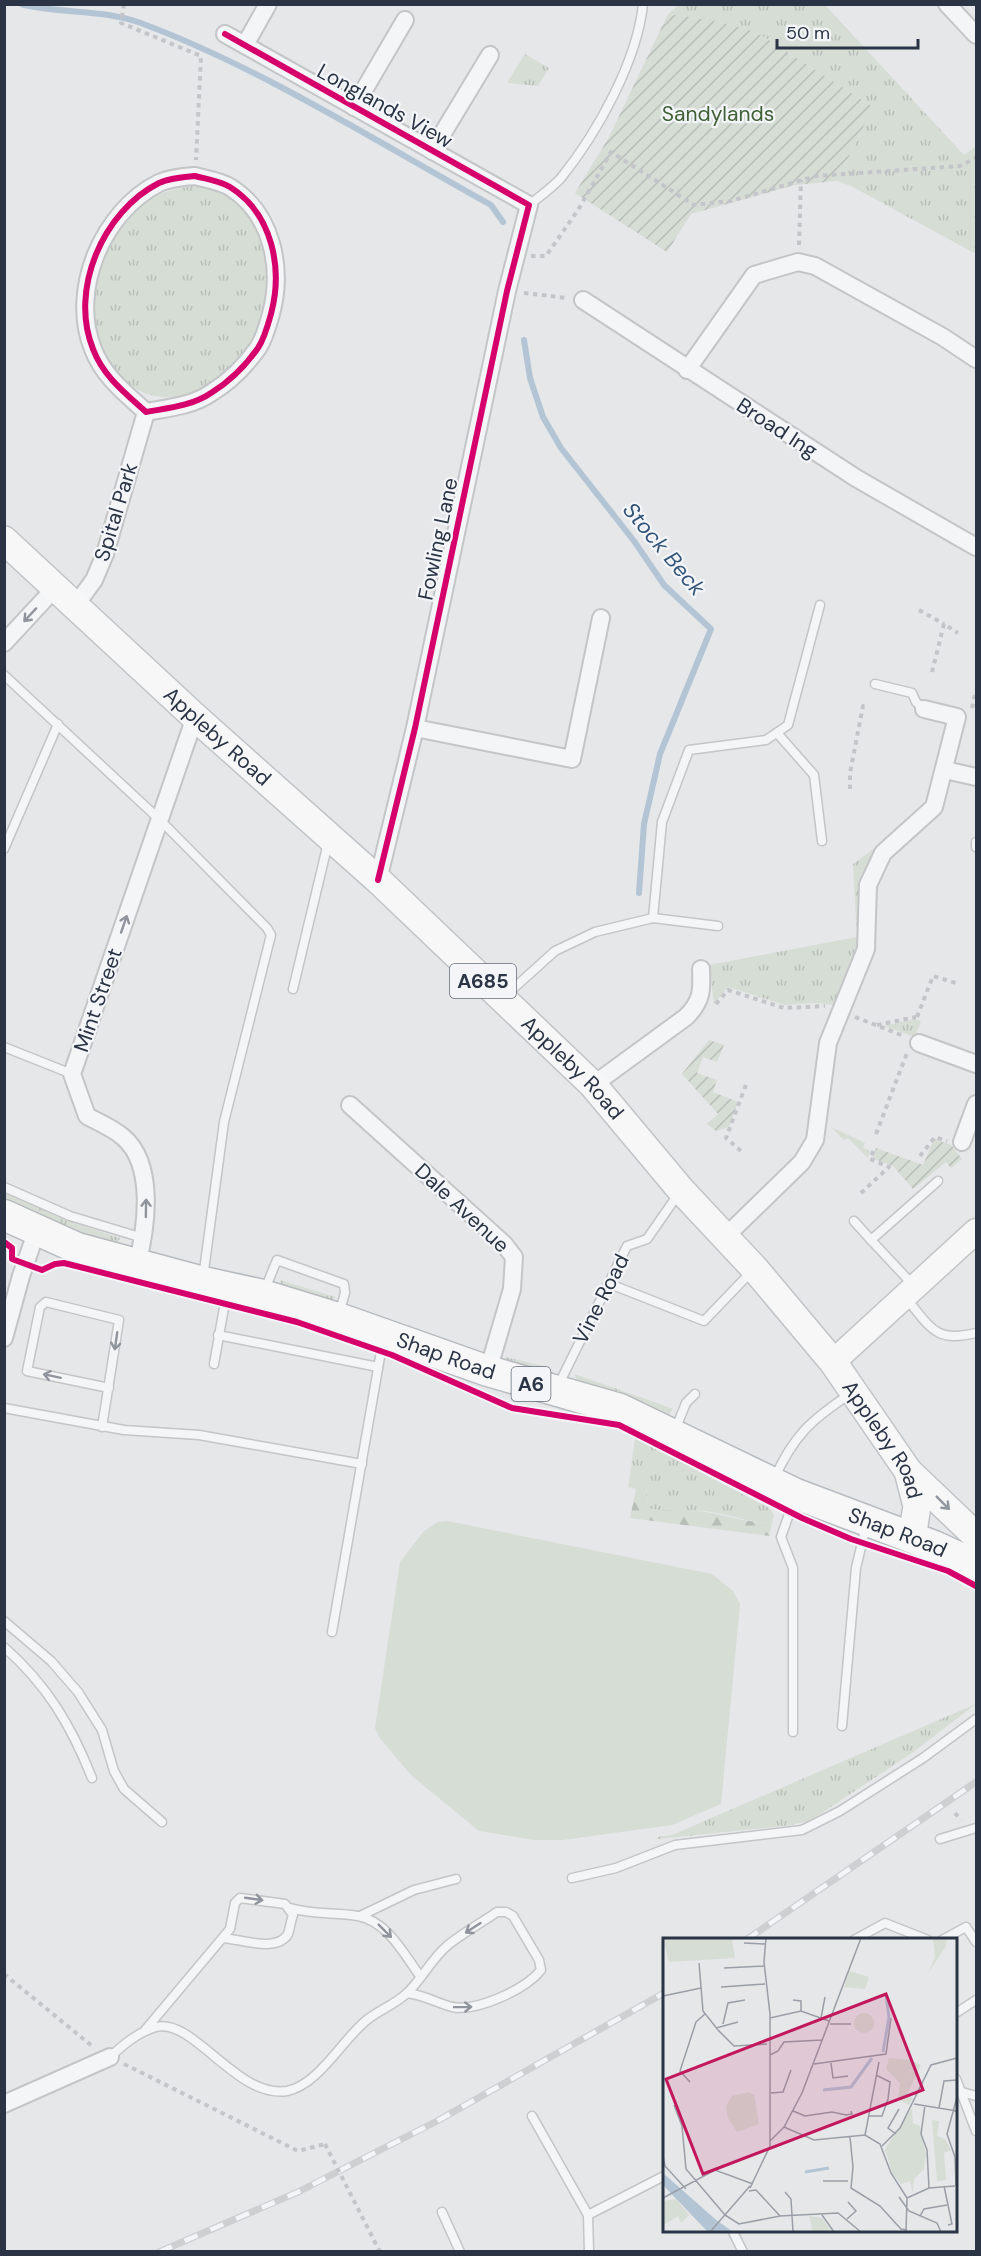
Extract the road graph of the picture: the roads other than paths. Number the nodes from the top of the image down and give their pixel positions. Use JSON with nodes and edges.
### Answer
{"nodes":[{"id":1,"x":268,"y":4,"type":"edge"},
{"id":2,"x":643,"y":4,"type":"edge"},
{"id":3,"x":947,"y":4,"type":"edge"},
{"id":4,"x":405,"y":20,"type":"dead end"},
{"id":5,"x":225,"y":34,"type":"dead end"},
{"id":6,"x":976,"y":35,"type":"edge"},
{"id":7,"x":244,"y":45,"type":"junction"},
{"id":8,"x":490,"y":55,"type":"dead end"},
{"id":9,"x":354,"y":107,"type":"junction"},
{"id":10,"x":432,"y":151,"type":"junction"},
{"id":11,"x":529,"y":205,"type":"junction"},
{"id":12,"x":583,"y":300,"type":"road end"},
{"id":13,"x":976,"y":359,"type":"edge"},
{"id":14,"x":687,"y":370,"type":"junction"},
{"id":15,"x":146,"y":412,"type":"junction"},
{"id":16,"x":4,"y":540,"type":"edge"},
{"id":17,"x":976,"y":547,"type":"edge"},
{"id":18,"x":56,"y":587,"type":"junction"},
{"id":19,"x":820,"y":605,"type":"dead end"},
{"id":20,"x":75,"y":606,"type":"junction"},
{"id":21,"x":602,"y":618,"type":"dead end"},
{"id":22,"x":4,"y":643,"type":"edge"},
{"id":23,"x":4,"y":675,"type":"edge"},
{"id":24,"x":875,"y":684,"type":"dead end"},
{"id":25,"x":924,"y":709,"type":"joint"},
{"id":26,"x":195,"y":717,"type":"junction"},
{"id":27,"x":58,"y":724,"type":"junction"},
{"id":28,"x":415,"y":728,"type":"junction"},
{"id":29,"x":777,"y":733,"type":"junction"},
{"id":30,"x":945,"y":770,"type":"junction"},
{"id":31,"x":976,"y":777,"type":"edge"},
{"id":32,"x":160,"y":820,"type":"junction"},
{"id":33,"x":330,"y":837,"type":"junction"},
{"id":34,"x":822,"y":841,"type":"dead end"},
{"id":35,"x":976,"y":842,"type":"edge"},
{"id":36,"x":976,"y":848,"type":"edge"},
{"id":37,"x":4,"y":849,"type":"edge"},
{"id":38,"x":378,"y":880,"type":"junction"},
{"id":39,"x":653,"y":918,"type":"junction"},
{"id":40,"x":717,"y":926,"type":"dead end"},
{"id":41,"x":701,"y":969,"type":"dead end"},
{"id":42,"x":293,"y":989,"type":"dead end"},
{"id":43,"x":502,"y":999,"type":"junction"},
{"id":44,"x":913,"y":1043,"type":"road end"},
{"id":45,"x":4,"y":1047,"type":"edge"},
{"id":46,"x":976,"y":1064,"type":"edge"},
{"id":47,"x":72,"y":1074,"type":"junction"},
{"id":48,"x":593,"y":1085,"type":"junction"},
{"id":49,"x":976,"y":1104,"type":"edge"},
{"id":50,"x":350,"y":1105,"type":"dead end"},
{"id":51,"x":962,"y":1142,"type":"dead end"},
{"id":52,"x":938,"y":1181,"type":"dead end"},
{"id":53,"x":4,"y":1187,"type":"edge"},
{"id":54,"x":681,"y":1191,"type":"junction"},
{"id":55,"x":4,"y":1215,"type":"edge"},
{"id":56,"x":854,"y":1221,"type":"dead end"},
{"id":57,"x":37,"y":1230,"type":"junction"},
{"id":58,"x":976,"y":1232,"type":"edge"},
{"id":59,"x":725,"y":1237,"type":"junction"},
{"id":60,"x":871,"y":1240,"type":"junction"},
{"id":61,"x":140,"y":1252,"type":"junction"},
{"id":62,"x":755,"y":1269,"type":"junction"},
{"id":63,"x":610,"y":1284,"type":"junction"},
{"id":64,"x":215,"y":1285,"type":"junction"},
{"id":65,"x":909,"y":1291,"type":"junction"},
{"id":66,"x":976,"y":1333,"type":"edge"},
{"id":67,"x":218,"y":1335,"type":"junction"},
{"id":68,"x":387,"y":1336,"type":"junction"},
{"id":69,"x":4,"y":1338,"type":"edge"},
{"id":70,"x":833,"y":1362,"type":"junction"},
{"id":71,"x":214,"y":1364,"type":"dead end"},
{"id":72,"x":378,"y":1367,"type":"junction"},
{"id":73,"x":488,"y":1371,"type":"junction"},
{"id":74,"x":109,"y":1388,"type":"junction"},
{"id":75,"x":556,"y":1390,"type":"junction"},
{"id":76,"x":854,"y":1391,"type":"junction"},
{"id":77,"x":695,"y":1394,"type":"dead end"},
{"id":78,"x":4,"y":1408,"type":"edge"},
{"id":79,"x":102,"y":1427,"type":"junction"},
{"id":80,"x":673,"y":1433,"type":"junction"},
{"id":81,"x":362,"y":1464,"type":"junction"},
{"id":82,"x":908,"y":1471,"type":"junction"},
{"id":83,"x":784,"y":1488,"type":"junction"},
{"id":84,"x":867,"y":1523,"type":"junction"},
{"id":85,"x":976,"y":1536,"type":"edge"},
{"id":86,"x":912,"y":1538,"type":"junction"},
{"id":87,"x":976,"y":1565,"type":"edge"},
{"id":88,"x":4,"y":1621,"type":"edge"},
{"id":89,"x":332,"y":1632,"type":"dead end"},
{"id":90,"x":4,"y":1647,"type":"edge"},
{"id":91,"x":976,"y":1719,"type":"edge"},
{"id":92,"x":842,"y":1726,"type":"dead end"},
{"id":93,"x":793,"y":1732,"type":"dead end"},
{"id":94,"x":92,"y":1778,"type":"dead end"},
{"id":95,"x":162,"y":1822,"type":"dead end"},
{"id":96,"x":976,"y":1828,"type":"edge"},
{"id":97,"x":940,"y":1839,"type":"dead end"},
{"id":98,"x":572,"y":1878,"type":"dead end"},
{"id":99,"x":456,"y":1879,"type":"dead end"},
{"id":100,"x":290,"y":1908,"type":"junction"},
{"id":101,"x":360,"y":1916,"type":"junction"},
{"id":102,"x":223,"y":1938,"type":"junction"},
{"id":103,"x":858,"y":1938,"type":"edge"},
{"id":104,"x":923,"y":1938,"type":"edge"},
{"id":105,"x":946,"y":1938,"type":"edge"},
{"id":106,"x":976,"y":1942,"type":"edge"},
{"id":107,"x":420,"y":1976,"type":"junction"},
{"id":108,"x":407,"y":1993,"type":"junction"},
{"id":109,"x":976,"y":2000,"type":"edge"},
{"id":110,"x":957,"y":2012,"type":"edge"},
{"id":111,"x":141,"y":2034,"type":"junction"},
{"id":112,"x":109,"y":2056,"type":"joint"},
{"id":113,"x":957,"y":2081,"type":"edge"},
{"id":114,"x":962,"y":2092,"type":"junction"},
{"id":115,"x":976,"y":2096,"type":"edge"},
{"id":116,"x":4,"y":2104,"type":"edge"},
{"id":117,"x":532,"y":2116,"type":"dead end"},
{"id":118,"x":976,"y":2131,"type":"edge"},
{"id":119,"x":663,"y":2177,"type":"edge"},
{"id":120,"x":442,"y":2212,"type":"dead end"},
{"id":121,"x":588,"y":2215,"type":"junction"},
{"id":122,"x":733,"y":2232,"type":"edge"},
{"id":123,"x":460,"y":2252,"type":"edge"},
{"id":124,"x":589,"y":2252,"type":"edge"},
{"id":125,"x":743,"y":2252,"type":"edge"}],
"edges":[{"from":1,"to":7,"type":"street"},
{"from":2,"to":11,"type":"lane"},
{"from":3,"to":6,"type":"street"},
{"from":4,"to":9,"type":"street"},
{"from":5,"to":7,"type":"street","name":"Longlands View"},
{"from":7,"to":9,"type":"street","name":"Longlands View"},
{"from":8,"to":10,"type":"street","name":"Longlands View"},
{"from":9,"to":10,"type":"street","name":"Longlands View"},
{"from":10,"to":11,"type":"street","name":"Longlands View"},
{"from":11,"to":28,"type":"street","name":"Fowling Lane"},
{"from":12,"to":14,"type":"street","name":"Broad Ing"},
{"from":13,"to":14,"type":"street"},
{"from":14,"to":17,"type":"street","name":"Broad Ing"},
{"from":15,"to":15,"type":"street"},
{"from":15,"to":20,"type":"street","name":"Spital Park"},
{"from":16,"to":18,"type":"main road","name":"Appleby Road","number":"A685"},
{"from":18,"to":20,"type":"main road","name":"Appleby Road","number":"A685"},
{"from":18,"to":22,"type":"street","one_way":true},
{"from":19,"to":29,"type":"lane"},
{"from":20,"to":26,"type":"main road","name":"Appleby Road","number":"A685"},
{"from":21,"to":28,"type":"street"},
{"from":23,"to":27,"type":"lane"},
{"from":24,"to":25,"type":"lane"},
{"from":25,"to":30,"type":"street"},
{"from":26,"to":32,"type":"street","name":"Mint Street"},
{"from":26,"to":33,"type":"main road","name":"Appleby Road","number":"A685"},
{"from":27,"to":32,"type":"lane"},
{"from":27,"to":37,"type":"lane"},
{"from":28,"to":38,"type":"street","name":"Fowling Lane"},
{"from":29,"to":34,"type":"lane"},
{"from":29,"to":39,"type":"lane"},
{"from":30,"to":31,"type":"street"},
{"from":30,"to":59,"type":"street"},
{"from":47,"to":32,"type":"street","name":"Mint Street","one_way":true},
{"from":32,"to":64,"type":"lane"},
{"from":33,"to":38,"type":"main road","name":"Appleby Road","number":"A685"},
{"from":33,"to":42,"type":"lane"},
{"from":35,"to":36,"type":"lane"},
{"from":38,"to":43,"type":"main road","name":"Appleby Road","number":"A685"},
{"from":39,"to":40,"type":"lane"},
{"from":39,"to":43,"type":"lane"},
{"from":41,"to":48,"type":"street"},
{"from":43,"to":48,"type":"main road","name":"Appleby Road","number":"A685"},
{"from":44,"to":46,"type":"street"},
{"from":45,"to":47,"type":"lane"},
{"from":61,"to":47,"type":"street","name":"Mint Street","one_way":true},
{"from":48,"to":54,"type":"main road","name":"Appleby Road","number":"A685"},
{"from":49,"to":51,"type":"street"},
{"from":50,"to":73,"type":"street","name":"Dale Avenue"},
{"from":52,"to":60,"type":"lane"},
{"from":53,"to":61,"type":"lane"},
{"from":54,"to":59,"type":"main road","name":"Appleby Road","number":"A685"},
{"from":54,"to":63,"type":"lane","name":"Vine Road"},
{"from":55,"to":57,"type":"highway","name":"Shap Road","number":"A6"},
{"from":56,"to":60,"type":"lane"},
{"from":57,"to":61,"type":"highway","name":"Shap Road","number":"A6"},
{"from":57,"to":69,"type":"street"},
{"from":58,"to":65,"type":"street"},
{"from":59,"to":62,"type":"main road","name":"Appleby Road","number":"A685"},
{"from":60,"to":65,"type":"lane"},
{"from":61,"to":64,"type":"highway","name":"Shap Road","number":"A6"},
{"from":62,"to":63,"type":"lane"},
{"from":62,"to":70,"type":"main road","name":"Appleby Road","number":"A685"},
{"from":63,"to":75,"type":"lane","name":"Vine Road"},
{"from":64,"to":67,"type":"lane"},
{"from":64,"to":68,"type":"highway","name":"Shap Road","number":"A6"},
{"from":65,"to":66,"type":"lane"},
{"from":65,"to":70,"type":"street"},
{"from":67,"to":71,"type":"lane"},
{"from":67,"to":72,"type":"lane"},
{"from":68,"to":72,"type":"lane"},
{"from":68,"to":73,"type":"highway","name":"Shap Road","number":"A6"},
{"from":70,"to":76,"type":"main road","name":"Appleby Road","number":"A685"},
{"from":72,"to":81,"type":"lane"},
{"from":73,"to":75,"type":"highway","name":"Shap Road","number":"A6"},
{"from":74,"to":74,"type":"lane","one_way":true},
{"from":74,"to":79,"type":"lane"},
{"from":75,"to":80,"type":"highway","name":"Shap Road","number":"A6"},
{"from":76,"to":82,"type":"main road","name":"Appleby Road","number":"A685"},
{"from":76,"to":83,"type":"lane"},
{"from":77,"to":80,"type":"lane"},
{"from":78,"to":79,"type":"lane"},
{"from":79,"to":81,"type":"lane"},
{"from":80,"to":83,"type":"highway","name":"Shap Road","number":"A6"},
{"from":81,"to":89,"type":"lane"},
{"from":82,"to":85,"type":"main road","number":"A685","one_way":true},
{"from":82,"to":86,"type":"main road","name":"Appleby Road","number":"A685"},
{"from":83,"to":84,"type":"highway","name":"Shap Road","number":"A6"},
{"from":83,"to":93,"type":"lane"},
{"from":84,"to":86,"type":"highway","name":"Shap Road","number":"A6"},
{"from":84,"to":92,"type":"lane"},
{"from":86,"to":87,"type":"highway","name":"Shap Road","number":"A6"},
{"from":88,"to":95,"type":"lane"},
{"from":90,"to":94,"type":"lane"},
{"from":91,"to":98,"type":"lane"},
{"from":96,"to":97,"type":"lane"},
{"from":99,"to":101,"type":"lane"},
{"from":100,"to":101,"type":"lane"},
{"from":100,"to":102,"type":"lane"},
{"from":102,"to":100,"type":"lane","one_way":true},
{"from":101,"to":107,"type":"lane","one_way":true},
{"from":102,"to":111,"type":"lane"},
{"from":103,"to":104,"type":"lane"},
{"from":105,"to":106,"type":"lane"},
{"from":107,"to":108,"type":"lane"},
{"from":108,"to":107,"type":"lane","one_way":true},
{"from":108,"to":111,"type":"lane"},
{"from":109,"to":110,"type":"lane"},
{"from":111,"to":112,"type":"lane"},
{"from":112,"to":116,"type":"street"},
{"from":113,"to":114,"type":"lane"},
{"from":114,"to":115,"type":"lane"},
{"from":114,"to":118,"type":"lane"},
{"from":117,"to":121,"type":"lane"},
{"from":119,"to":121,"type":"lane"},
{"from":120,"to":123,"type":"lane"},
{"from":121,"to":124,"type":"lane"},
{"from":122,"to":125,"type":"lane"}]}
